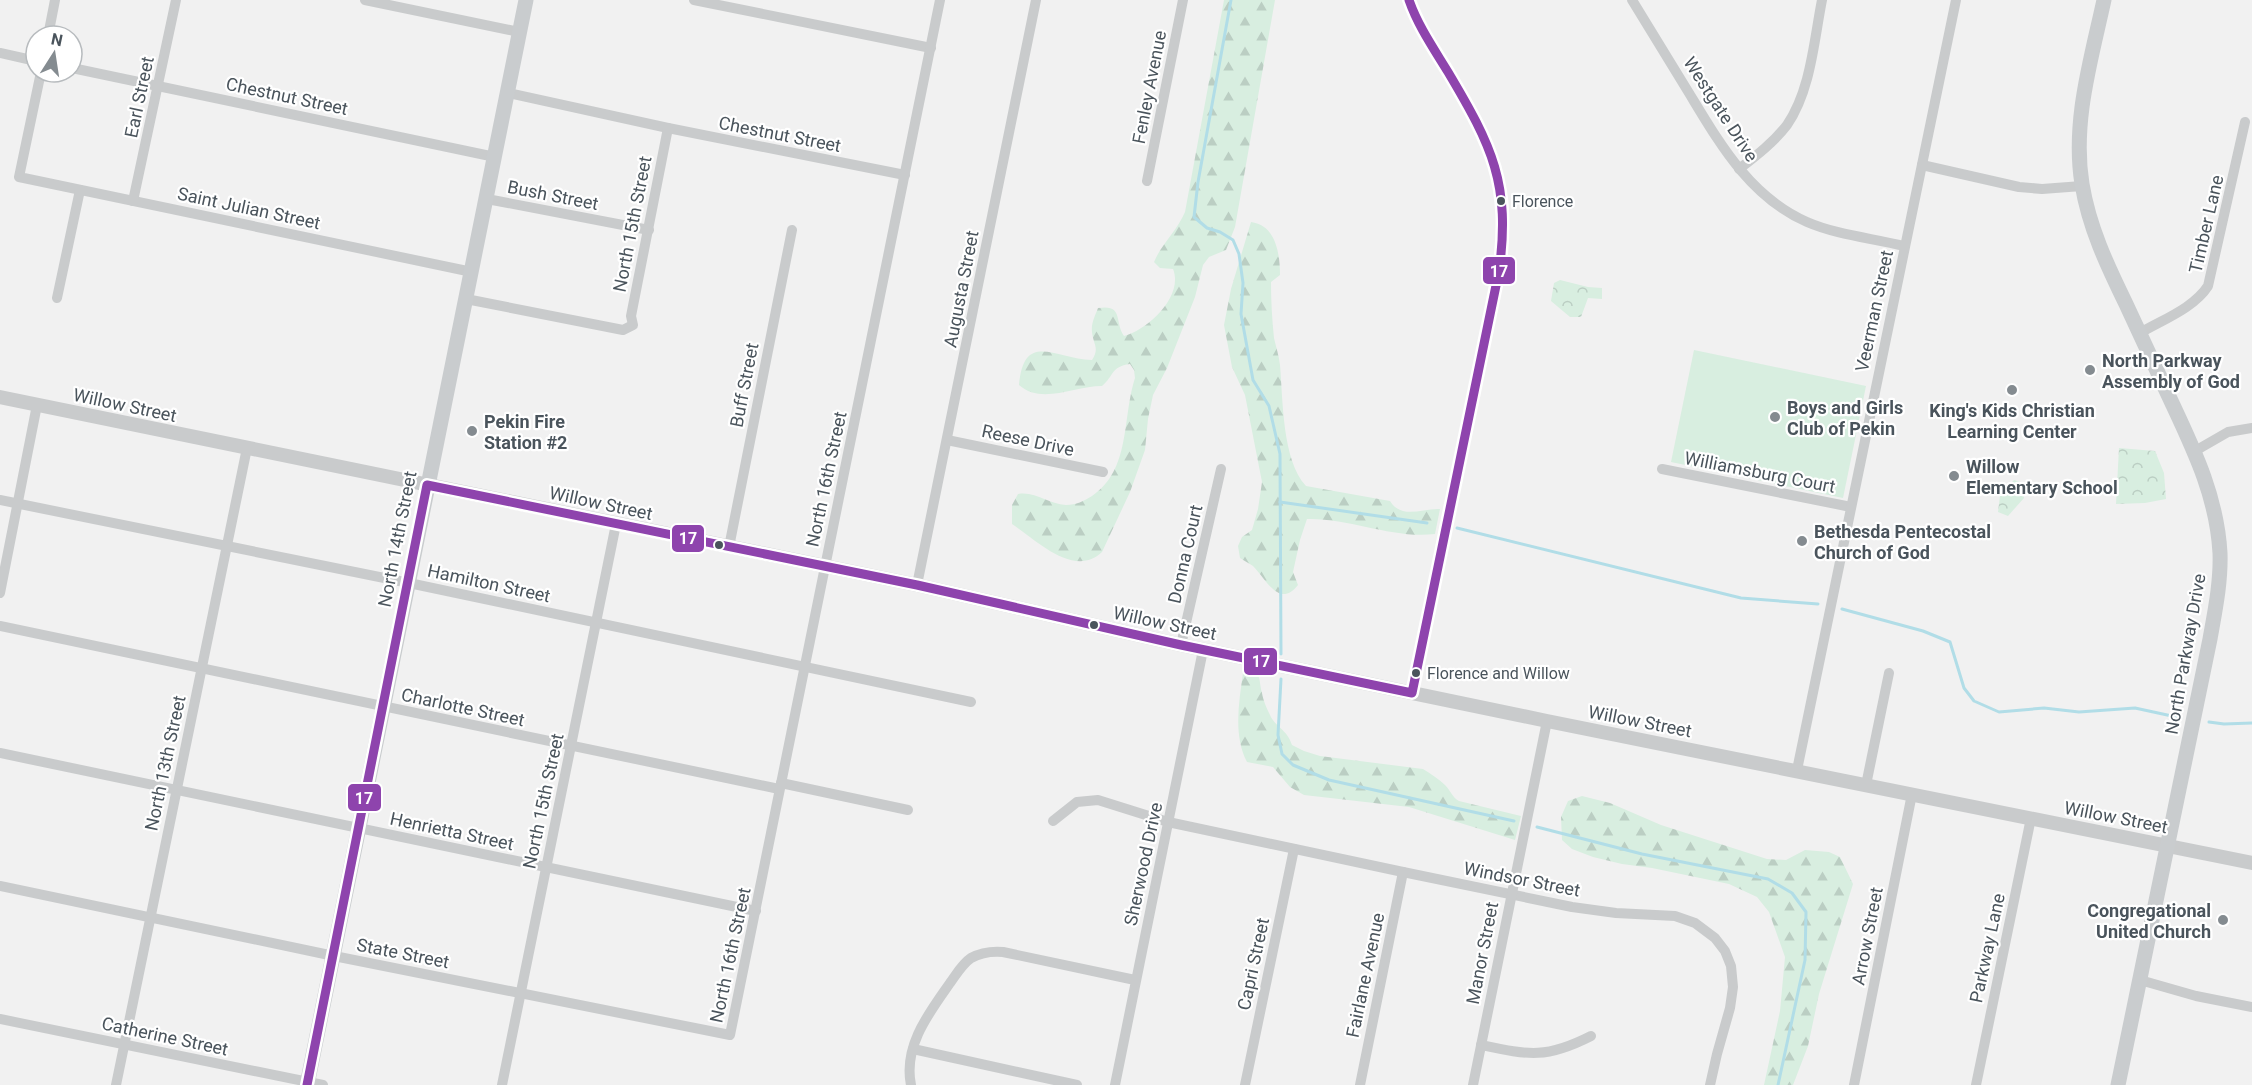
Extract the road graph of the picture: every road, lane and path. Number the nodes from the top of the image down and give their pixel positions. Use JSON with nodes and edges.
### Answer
{"nodes":[{"id":1,"x":55,"y":0,"type":"edge"},
{"id":2,"x":176,"y":0,"type":"edge"},
{"id":3,"x":365,"y":0,"type":"edge"},
{"id":4,"x":526,"y":0,"type":"edge"},
{"id":5,"x":694,"y":0,"type":"edge"},
{"id":6,"x":940,"y":0,"type":"edge"},
{"id":7,"x":1036,"y":0,"type":"edge"},
{"id":8,"x":1183,"y":0,"type":"edge"},
{"id":9,"x":1409,"y":0,"type":"edge"},
{"id":10,"x":1822,"y":0,"type":"edge"},
{"id":11,"x":1956,"y":0,"type":"edge"},
{"id":12,"x":2104,"y":0,"type":"edge"},
{"id":13,"x":1638,"y":2,"type":"edge"},
{"id":14,"x":50,"y":24,"type":"edge"},
{"id":15,"x":519,"y":32,"type":"junction"},
{"id":16,"x":931,"y":48,"type":"junction"},
{"id":17,"x":0,"y":53,"type":"edge"},
{"id":18,"x":24,"y":58,"type":"edge"},
{"id":19,"x":84,"y":71,"type":"edge"},
{"id":20,"x":38,"y":84,"type":"edge"},
{"id":21,"x":158,"y":86,"type":"junction"},
{"id":22,"x":508,"y":93,"type":"junction"},
{"id":23,"x":2245,"y":122,"type":"dead end"},
{"id":24,"x":668,"y":128,"type":"junction"},
{"id":25,"x":495,"y":158,"type":"junction"},
{"id":26,"x":1922,"y":165,"type":"junction"},
{"id":27,"x":1739,"y":169,"type":"junction"},
{"id":28,"x":905,"y":176,"type":"junction"},
{"id":29,"x":1147,"y":181,"type":"dead end"},
{"id":30,"x":2082,"y":186,"type":"junction"},
{"id":31,"x":80,"y":190,"type":"junction"},
{"id":32,"x":487,"y":199,"type":"junction"},
{"id":33,"x":133,"y":201,"type":"junction"},
{"id":34,"x":649,"y":230,"type":"junction"},
{"id":35,"x":792,"y":230,"type":"dead end"},
{"id":36,"x":1904,"y":246,"type":"junction"},
{"id":37,"x":472,"y":272,"type":"junction"},
{"id":38,"x":57,"y":298,"type":"dead end"},
{"id":39,"x":466,"y":299,"type":"junction"},
{"id":40,"x":2140,"y":333,"type":"junction"},
{"id":41,"x":0,"y":397,"type":"edge"},
{"id":42,"x":37,"y":405,"type":"junction"},
{"id":43,"x":2252,"y":428,"type":"edge"},
{"id":44,"x":947,"y":440,"type":"junction"},
{"id":45,"x":247,"y":448,"type":"junction"},
{"id":46,"x":2195,"y":450,"type":"junction"},
{"id":47,"x":1221,"y":469,"type":"dead end"},
{"id":48,"x":1662,"y":469,"type":"dead end"},
{"id":49,"x":1103,"y":472,"type":"dead end"},
{"id":50,"x":427,"y":485,"type":"junction"},
{"id":51,"x":0,"y":500,"type":"edge"},
{"id":52,"x":18,"y":504,"type":"junction"},
{"id":53,"x":1851,"y":507,"type":"junction"},
{"id":54,"x":616,"y":524,"type":"junction"},
{"id":55,"x":226,"y":546,"type":"junction"},
{"id":56,"x":729,"y":547,"type":"junction"},
{"id":57,"x":825,"y":567,"type":"junction"},
{"id":58,"x":409,"y":583,"type":"junction"},
{"id":59,"x":917,"y":585,"type":"junction"},
{"id":60,"x":0,"y":593,"type":"edge"},
{"id":61,"x":596,"y":623,"type":"junction"},
{"id":62,"x":0,"y":626,"type":"edge"},
{"id":63,"x":1181,"y":645,"type":"junction"},
{"id":64,"x":1203,"y":650,"type":"junction"},
{"id":65,"x":805,"y":666,"type":"junction"},
{"id":66,"x":202,"y":669,"type":"junction"},
{"id":67,"x":1889,"y":672,"type":"dead end"},
{"id":68,"x":1412,"y":693,"type":"junction"},
{"id":69,"x":971,"y":702,"type":"dead end"},
{"id":70,"x":384,"y":707,"type":"junction"},
{"id":71,"x":1547,"y":721,"type":"junction"},
{"id":72,"x":572,"y":746,"type":"junction"},
{"id":73,"x":0,"y":753,"type":"edge"},
{"id":74,"x":1797,"y":770,"type":"junction"},
{"id":75,"x":1866,"y":784,"type":"junction"},
{"id":76,"x":780,"y":786,"type":"junction"},
{"id":77,"x":177,"y":791,"type":"junction"},
{"id":78,"x":1912,"y":794,"type":"junction"},
{"id":79,"x":908,"y":810,"type":"dead end"},
{"id":80,"x":2031,"y":818,"type":"junction"},
{"id":81,"x":1053,"y":821,"type":"dead end"},
{"id":82,"x":1168,"y":822,"type":"junction"},
{"id":83,"x":359,"y":829,"type":"junction"},
{"id":84,"x":2168,"y":846,"type":"junction"},
{"id":85,"x":1294,"y":849,"type":"junction"},
{"id":86,"x":2252,"y":863,"type":"edge"},
{"id":87,"x":547,"y":867,"type":"junction"},
{"id":88,"x":1403,"y":872,"type":"junction"},
{"id":89,"x":0,"y":886,"type":"edge"},
{"id":90,"x":1511,"y":894,"type":"junction"},
{"id":91,"x":756,"y":911,"type":"junction"},
{"id":92,"x":151,"y":918,"type":"junction"},
{"id":93,"x":334,"y":956,"type":"junction"},
{"id":94,"x":1135,"y":980,"type":"junction"},
{"id":95,"x":2140,"y":980,"type":"junction"},
{"id":96,"x":521,"y":994,"type":"junction"},
{"id":97,"x":2252,"y":1007,"type":"edge"},
{"id":98,"x":0,"y":1019,"type":"edge"},
{"id":99,"x":730,"y":1035,"type":"joint"},
{"id":100,"x":1591,"y":1035,"type":"dead end"},
{"id":101,"x":124,"y":1044,"type":"junction"},
{"id":102,"x":1481,"y":1045,"type":"junction"},
{"id":103,"x":913,"y":1049,"type":"junction"},
{"id":104,"x":312,"y":1084,"type":"edge"},
{"id":105,"x":116,"y":1085,"type":"edge"},
{"id":106,"x":502,"y":1085,"type":"edge"},
{"id":107,"x":911,"y":1085,"type":"edge"},
{"id":108,"x":1077,"y":1085,"type":"edge"},
{"id":109,"x":1115,"y":1085,"type":"edge"},
{"id":110,"x":1245,"y":1085,"type":"edge"},
{"id":111,"x":1360,"y":1085,"type":"edge"},
{"id":112,"x":1473,"y":1085,"type":"edge"},
{"id":113,"x":1710,"y":1085,"type":"edge"},
{"id":114,"x":1854,"y":1085,"type":"edge"},
{"id":115,"x":1976,"y":1085,"type":"edge"},
{"id":116,"x":2118,"y":1085,"type":"edge"}],
"edges":[{"from":1,"to":14,"type":"street"},
{"from":2,"to":21,"type":"street","name":"Earl Street"},
{"from":3,"to":15,"type":"street"},
{"from":4,"to":15,"type":"main road","name":"North 14th Street"},
{"from":5,"to":16,"type":"street"},
{"from":6,"to":16,"type":"street","name":"North 16th Street"},
{"from":7,"to":44,"type":"street","name":"Augusta Street"},
{"from":8,"to":29,"type":"street","name":"Fenley Avenue"},
{"from":9,"to":68,"type":"street"},
{"from":10,"to":27,"type":"street"},
{"from":11,"to":26,"type":"street","name":"Veerman Street"},
{"from":12,"to":30,"type":"main road","name":"North Parkway Drive"},
{"from":13,"to":27,"type":"street","name":"Westgate Drive"},
{"from":15,"to":22,"type":"main road","name":"North 14th Street"},
{"from":16,"to":28,"type":"street","name":"North 16th Street"},
{"from":17,"to":18,"type":"street"},
{"from":19,"to":21,"type":"street","name":"Chestnut Street"},
{"from":20,"to":31,"type":"street","name":"Saint Julian Street"},
{"from":21,"to":25,"type":"street","name":"Chestnut Street"},
{"from":21,"to":33,"type":"street","name":"Earl Street"},
{"from":22,"to":24,"type":"street","name":"Chestnut Street"},
{"from":22,"to":25,"type":"main road","name":"North 14th Street"},
{"from":23,"to":40,"type":"street","name":"Timber Lane"},
{"from":24,"to":28,"type":"street","name":"Chestnut Street"},
{"from":24,"to":34,"type":"street","name":"North 15th Street"},
{"from":25,"to":32,"type":"main road","name":"North 14th Street"},
{"from":26,"to":30,"type":"street"},
{"from":26,"to":36,"type":"street","name":"Veerman Street"},
{"from":27,"to":36,"type":"street","name":"Westgate Drive"},
{"from":28,"to":57,"type":"street","name":"North 16th Street"},
{"from":30,"to":40,"type":"main road","name":"North Parkway Drive"},
{"from":31,"to":33,"type":"street","name":"Saint Julian Street"},
{"from":31,"to":38,"type":"street"},
{"from":32,"to":34,"type":"street","name":"Bush Street"},
{"from":32,"to":37,"type":"main road","name":"North 14th Street"},
{"from":33,"to":37,"type":"street","name":"Saint Julian Street"},
{"from":34,"to":39,"type":"street","name":"North 15th Street"},
{"from":35,"to":56,"type":"street","name":"Buff Street"},
{"from":36,"to":53,"type":"street","name":"Veerman Street"},
{"from":37,"to":39,"type":"main road","name":"North 14th Street"},
{"from":39,"to":50,"type":"main road","name":"North 14th Street"},
{"from":40,"to":46,"type":"main road","name":"North Parkway Drive"},
{"from":41,"to":42,"type":"street","name":"Willow Street"},
{"from":42,"to":45,"type":"street","name":"Willow Street"},
{"from":42,"to":52,"type":"street"},
{"from":43,"to":46,"type":"street"},
{"from":44,"to":49,"type":"street","name":"Reese Drive"},
{"from":44,"to":59,"type":"street","name":"Augusta Street"},
{"from":45,"to":50,"type":"street","name":"Willow Street"},
{"from":45,"to":55,"type":"street","name":"North 13th Street"},
{"from":46,"to":84,"type":"main road","name":"North Parkway Drive"},
{"from":47,"to":63,"type":"street","name":"Donna Court"},
{"from":48,"to":53,"type":"street","name":"Williamsburg Court"},
{"from":50,"to":54,"type":"street","name":"Willow Street"},
{"from":50,"to":58,"type":"main road","name":"North 14th Street"},
{"from":51,"to":52,"type":"street","name":"Hamilton Street"},
{"from":52,"to":55,"type":"street","name":"Hamilton Street"},
{"from":52,"to":60,"type":"street"},
{"from":53,"to":74,"type":"street","name":"Veerman Street"},
{"from":54,"to":56,"type":"street","name":"Willow Street"},
{"from":54,"to":61,"type":"street","name":"North 15th Street"},
{"from":55,"to":58,"type":"street","name":"Hamilton Street"},
{"from":55,"to":66,"type":"street","name":"North 13th Street"},
{"from":56,"to":57,"type":"street","name":"Willow Street"},
{"from":57,"to":59,"type":"street","name":"Willow Street"},
{"from":57,"to":65,"type":"street","name":"North 16th Street"},
{"from":58,"to":61,"type":"street","name":"Hamilton Street"},
{"from":58,"to":70,"type":"main road","name":"North 14th Street"},
{"from":59,"to":63,"type":"street","name":"Willow Street"},
{"from":61,"to":65,"type":"street","name":"Hamilton Street"},
{"from":61,"to":72,"type":"street","name":"North 15th Street"},
{"from":62,"to":66,"type":"street","name":"Charlotte Street"},
{"from":63,"to":64,"type":"street","name":"Willow Street"},
{"from":64,"to":68,"type":"street","name":"Willow Street"},
{"from":64,"to":82,"type":"street","name":"Sherwood Drive"},
{"from":65,"to":69,"type":"street","name":"Hamilton Street"},
{"from":65,"to":76,"type":"street","name":"North 16th Street"},
{"from":66,"to":70,"type":"street","name":"Charlotte Street"},
{"from":66,"to":77,"type":"street","name":"North 13th Street"},
{"from":67,"to":75,"type":"street"},
{"from":68,"to":71,"type":"street","name":"Willow Street"},
{"from":70,"to":72,"type":"street","name":"Charlotte Street"},
{"from":70,"to":83,"type":"main road","name":"North 14th Street"},
{"from":71,"to":74,"type":"street","name":"Willow Street"},
{"from":71,"to":90,"type":"street","name":"Manor Street"},
{"from":72,"to":76,"type":"street","name":"Charlotte Street"},
{"from":72,"to":87,"type":"street","name":"North 15th Street"},
{"from":73,"to":77,"type":"street","name":"Henrietta Street"},
{"from":74,"to":75,"type":"street","name":"Willow Street"},
{"from":75,"to":78,"type":"street","name":"Willow Street"},
{"from":76,"to":79,"type":"street","name":"Charlotte Street"},
{"from":76,"to":91,"type":"street","name":"North 16th Street"},
{"from":77,"to":83,"type":"street","name":"Henrietta Street"},
{"from":77,"to":92,"type":"street","name":"North 13th Street"},
{"from":78,"to":80,"type":"street","name":"Willow Street"},
{"from":78,"to":114,"type":"street","name":"Arrow Street"},
{"from":80,"to":84,"type":"street","name":"Willow Street"},
{"from":80,"to":115,"type":"street","name":"Parkway Lane"},
{"from":81,"to":82,"type":"street","name":"Windsor Street"},
{"from":82,"to":85,"type":"street","name":"Windsor Street"},
{"from":82,"to":94,"type":"street","name":"Sherwood Drive"},
{"from":83,"to":87,"type":"street","name":"Henrietta Street"},
{"from":83,"to":93,"type":"main road","name":"North 14th Street"},
{"from":84,"to":86,"type":"street","name":"Willow Street"},
{"from":84,"to":95,"type":"main road","name":"North Parkway Drive"},
{"from":85,"to":88,"type":"street","name":"Windsor Street"},
{"from":85,"to":110,"type":"street","name":"Capri Street"},
{"from":87,"to":91,"type":"street","name":"Henrietta Street"},
{"from":87,"to":96,"type":"street","name":"North 15th Street"},
{"from":88,"to":90,"type":"street","name":"Windsor Street"},
{"from":88,"to":111,"type":"street","name":"Fairlane Avenue"},
{"from":89,"to":92,"type":"street","name":"State Street"},
{"from":90,"to":102,"type":"street","name":"Manor Street"},
{"from":90,"to":113,"type":"street","name":"Windsor Street"},
{"from":91,"to":99,"type":"street","name":"North 16th Street"},
{"from":92,"to":93,"type":"street","name":"State Street"},
{"from":92,"to":101,"type":"street","name":"North 13th Street"},
{"from":93,"to":96,"type":"street","name":"State Street"},
{"from":93,"to":104,"type":"main road","name":"North 14th Street"},
{"from":94,"to":103,"type":"street"},
{"from":94,"to":109,"type":"street","name":"Sherwood Drive"},
{"from":95,"to":97,"type":"street"},
{"from":95,"to":116,"type":"main road","name":"North Parkway Drive"},
{"from":96,"to":99,"type":"street","name":"State Street"},
{"from":96,"to":106,"type":"street","name":"North 15th Street"},
{"from":98,"to":101,"type":"street","name":"Catherine Street"},
{"from":100,"to":102,"type":"street"},
{"from":101,"to":104,"type":"street","name":"Catherine Street"},
{"from":101,"to":105,"type":"street","name":"North 13th Street"},
{"from":102,"to":112,"type":"street","name":"Manor Street"},
{"from":103,"to":107,"type":"street"},
{"from":103,"to":108,"type":"street"}]}
